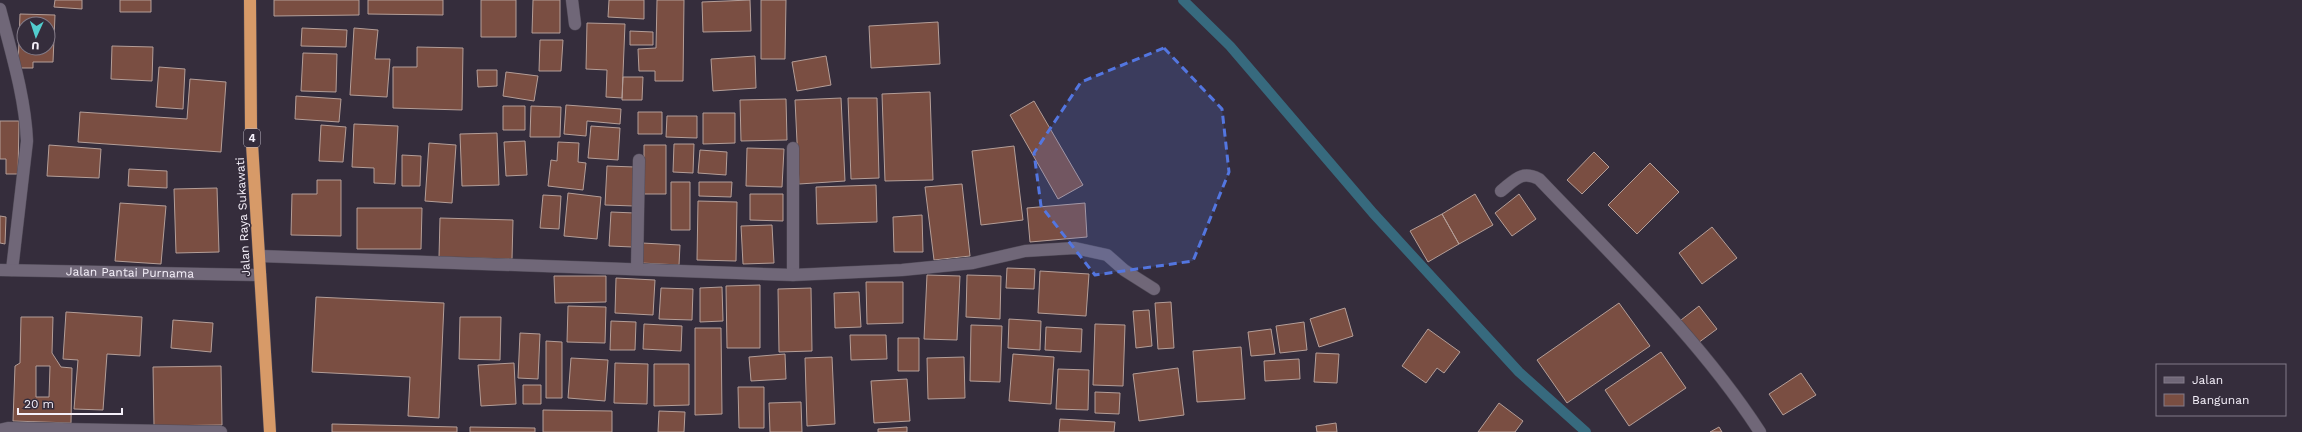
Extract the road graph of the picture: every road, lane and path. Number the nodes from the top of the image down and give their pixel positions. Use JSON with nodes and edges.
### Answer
{"nodes":[{"id":1,"x":250,"y":0,"type":"edge"},
{"id":2,"x":572,"y":0,"type":"edge"},
{"id":3,"x":0,"y":9,"type":"edge"},
{"id":4,"x":575,"y":24,"type":"dead end"},
{"id":5,"x":793,"y":148,"type":"dead end"},
{"id":6,"x":639,"y":160,"type":"dead end"},
{"id":7,"x":1501,"y":191,"type":"dead end"},
{"id":8,"x":260,"y":256,"type":"junction"},
{"id":9,"x":637,"y":269,"type":"junction"},
{"id":10,"x":6,"y":270,"type":"edge"},
{"id":11,"x":260,"y":275,"type":"junction"},
{"id":12,"x":793,"y":275,"type":"junction"},
{"id":13,"x":1154,"y":289,"type":"dead end"},
{"id":14,"x":0,"y":430,"type":"edge"},
{"id":15,"x":221,"y":432,"type":"edge"},
{"id":16,"x":270,"y":432,"type":"edge"},
{"id":17,"x":1760,"y":432,"type":"edge"}],
"edges":[{"from":1,"to":8,"type":"highway","name":"Jalan Raya Sukawati","number":"4"},
{"from":2,"to":4,"type":"street"},
{"from":3,"to":10,"type":"street"},
{"from":5,"to":12,"type":"street"},
{"from":6,"to":9,"type":"street"},
{"from":7,"to":17,"type":"street"},
{"from":8,"to":9,"type":"street"},
{"from":8,"to":11,"type":"highway","name":"Jalan Raya Sukawati","number":"4"},
{"from":9,"to":12,"type":"street"},
{"from":10,"to":11,"type":"street","name":"Jalan Pantai Purnama"},
{"from":11,"to":16,"type":"highway","name":"Jalan Raya Sukawati","number":"4"},
{"from":12,"to":13,"type":"street"},
{"from":14,"to":15,"type":"street"}]}
